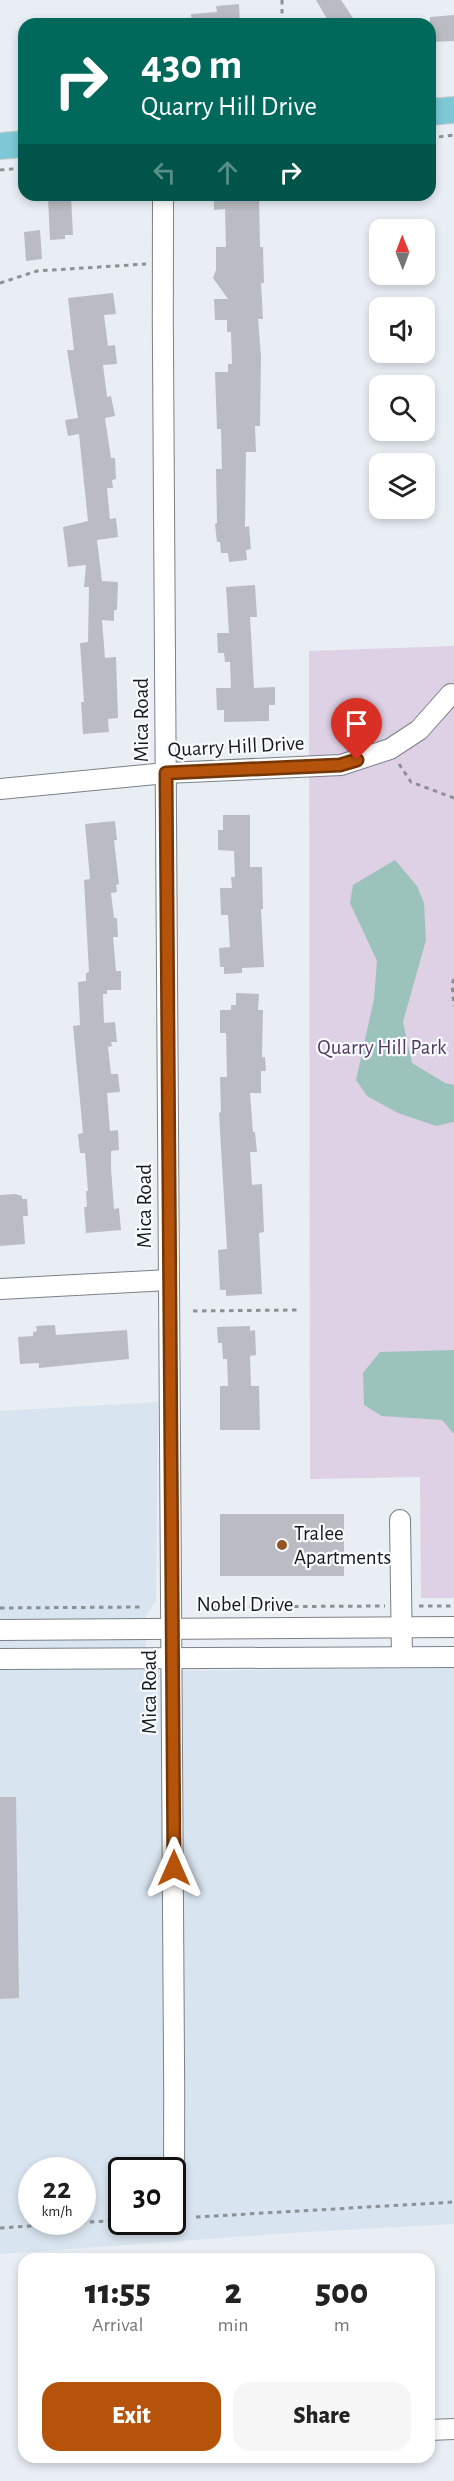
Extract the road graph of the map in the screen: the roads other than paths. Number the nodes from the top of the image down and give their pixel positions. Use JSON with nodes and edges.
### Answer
{"nodes":[{"id":1,"x":454,"y":110,"type":"edge"},
{"id":2,"x":436,"y":112,"type":"edge"},
{"id":3,"x":18,"y":144,"type":"edge"},
{"id":4,"x":0,"y":146,"type":"edge"},
{"id":5,"x":163,"y":201,"type":"edge"},
{"id":6,"x":451,"y":694,"type":"dead end"},
{"id":7,"x":166,"y":773,"type":"junction"},
{"id":8,"x":0,"y":789,"type":"edge"},
{"id":9,"x":169,"y":1280,"type":"junction"},
{"id":10,"x":0,"y":1289,"type":"edge"},
{"id":11,"x":400,"y":1520,"type":"dead end"},
{"id":12,"x":401,"y":1627,"type":"junction"},
{"id":13,"x":454,"y":1627,"type":"edge"},
{"id":14,"x":173,"y":1629,"type":"junction"},
{"id":15,"x":0,"y":1630,"type":"edge"},
{"id":16,"x":402,"y":1657,"type":"junction"},
{"id":17,"x":454,"y":1657,"type":"edge"},
{"id":18,"x":173,"y":1658,"type":"junction"},
{"id":19,"x":0,"y":1659,"type":"edge"},
{"id":20,"x":174,"y":2157,"type":"edge"},
{"id":21,"x":454,"y":2429,"type":"edge"},
{"id":22,"x":435,"y":2430,"type":"edge"}],
"edges":[{"from":1,"to":2,"type":"main road"},
{"from":3,"to":4,"type":"main road"},
{"from":5,"to":7,"type":"street","name":"Mica Road"},
{"from":6,"to":7,"type":"street","name":"Quarry Hill Drive"},
{"from":7,"to":8,"type":"street","name":"Quarry Hill Drive"},
{"from":7,"to":9,"type":"street","name":"Mica Road"},
{"from":9,"to":10,"type":"street"},
{"from":9,"to":14,"type":"street","name":"Mica Road"},
{"from":11,"to":12,"type":"street"},
{"from":12,"to":13,"type":"street","name":"Nobel Drive"},
{"from":12,"to":14,"type":"street","name":"Nobel Drive"},
{"from":12,"to":16,"type":"street"},
{"from":14,"to":15,"type":"street","name":"Nobel Drive"},
{"from":14,"to":18,"type":"street","name":"Mica Road"},
{"from":16,"to":17,"type":"street"},
{"from":16,"to":18,"type":"street"},
{"from":18,"to":19,"type":"street"},
{"from":18,"to":20,"type":"street","name":"Mica Road"},
{"from":21,"to":22,"type":"street"}]}
